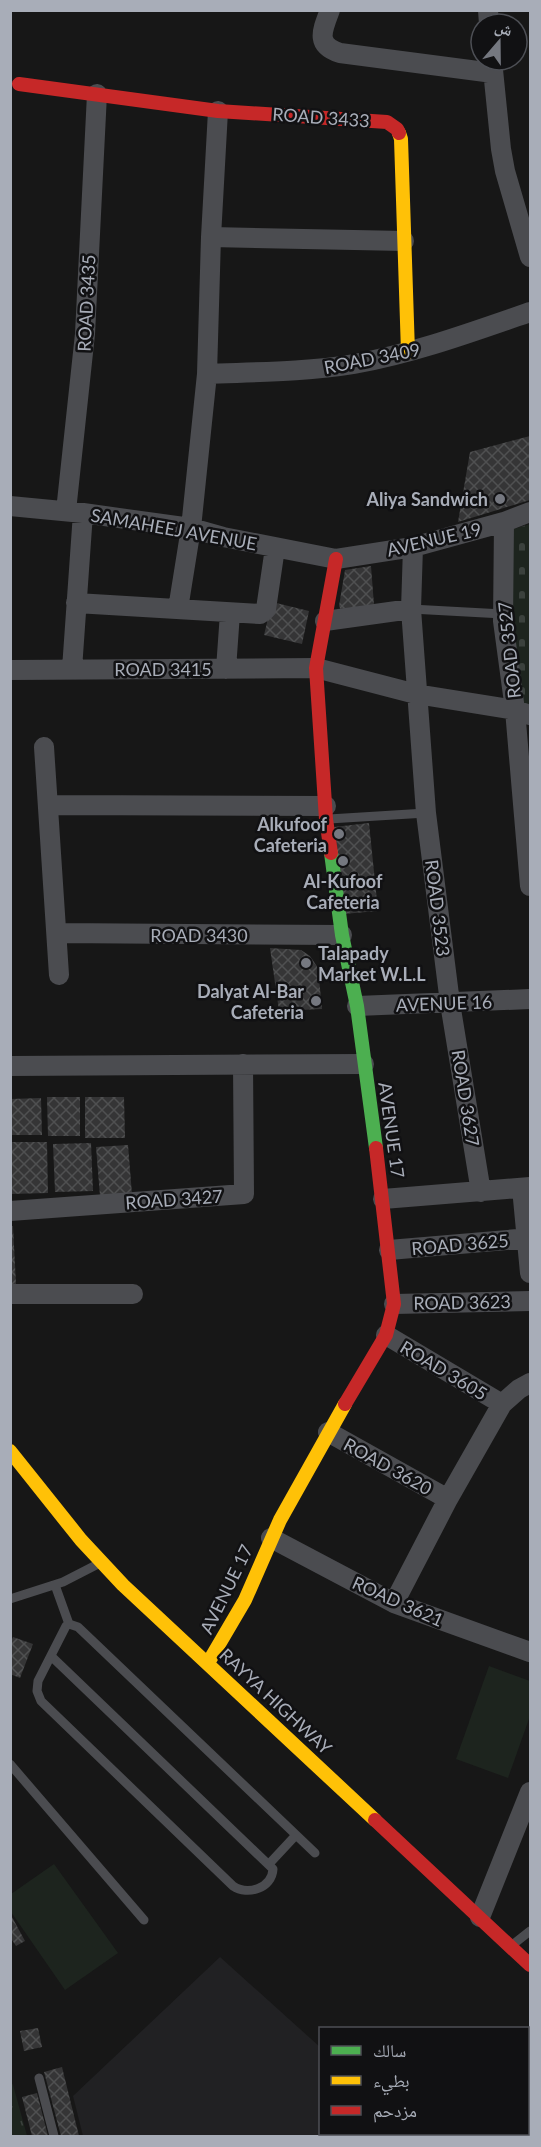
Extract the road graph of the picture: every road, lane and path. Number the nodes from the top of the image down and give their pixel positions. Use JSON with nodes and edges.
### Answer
{"nodes":[{"id":1,"x":328,"y":15,"type":"edge"},
{"id":2,"x":469,"y":64,"type":"edge"},
{"id":3,"x":494,"y":72,"type":"edge"},
{"id":4,"x":19,"y":84,"type":"dead end"},
{"id":5,"x":97,"y":94,"type":"junction"},
{"id":6,"x":218,"y":111,"type":"junction"},
{"id":7,"x":524,"y":212,"type":"edge"},
{"id":8,"x":211,"y":237,"type":"junction"},
{"id":9,"x":404,"y":241,"type":"junction"},
{"id":10,"x":531,"y":257,"type":"edge"},
{"id":11,"x":531,"y":312,"type":"edge"},
{"id":12,"x":408,"y":352,"type":"junction"},
{"id":13,"x":207,"y":374,"type":"junction"},
{"id":14,"x":10,"y":506,"type":"edge"},
{"id":15,"x":75,"y":512,"type":"junction"},
{"id":16,"x":531,"y":513,"type":"edge"},
{"id":17,"x":504,"y":522,"type":"junction"},
{"id":18,"x":191,"y":528,"type":"junction"},
{"id":19,"x":413,"y":547,"type":"junction"},
{"id":20,"x":275,"y":548,"type":"junction"},
{"id":21,"x":336,"y":560,"type":"junction"},
{"id":22,"x":76,"y":603,"type":"junction"},
{"id":23,"x":178,"y":609,"type":"junction"},
{"id":24,"x":411,"y":609,"type":"junction"},
{"id":25,"x":230,"y":613,"type":"junction"},
{"id":26,"x":503,"y":614,"type":"junction"},
{"id":27,"x":325,"y":621,"type":"junction"},
{"id":28,"x":316,"y":668,"type":"junction"},
{"id":29,"x":72,"y":669,"type":"junction"},
{"id":30,"x":226,"y":669,"type":"junction"},
{"id":31,"x":10,"y":670,"type":"edge"},
{"id":32,"x":416,"y":694,"type":"junction"},
{"id":33,"x":523,"y":712,"type":"edge"},
{"id":34,"x":44,"y":747,"type":"dead end"},
{"id":35,"x":48,"y":806,"type":"junction"},
{"id":36,"x":326,"y":813,"type":"junction"},
{"id":37,"x":426,"y":813,"type":"junction"},
{"id":38,"x":528,"y":829,"type":"edge"},
{"id":39,"x":531,"y":886,"type":"edge"},
{"id":40,"x":57,"y":933,"type":"junction"},
{"id":41,"x":342,"y":935,"type":"junction"},
{"id":42,"x":59,"y":975,"type":"dead end"},
{"id":43,"x":531,"y":999,"type":"edge"},
{"id":44,"x":450,"y":1003,"type":"junction"},
{"id":45,"x":357,"y":1006,"type":"junction"},
{"id":46,"x":243,"y":1064,"type":"junction"},
{"id":47,"x":364,"y":1064,"type":"junction"},
{"id":48,"x":10,"y":1066,"type":"edge"},
{"id":49,"x":526,"y":1187,"type":"edge"},
{"id":50,"x":481,"y":1192,"type":"junction"},
{"id":51,"x":383,"y":1199,"type":"junction"},
{"id":52,"x":10,"y":1211,"type":"edge"},
{"id":53,"x":529,"y":1239,"type":"edge"},
{"id":54,"x":389,"y":1250,"type":"junction"},
{"id":55,"x":531,"y":1273,"type":"edge"},
{"id":56,"x":10,"y":1294,"type":"edge"},
{"id":57,"x":133,"y":1294,"type":"dead end"},
{"id":58,"x":531,"y":1301,"type":"edge"},
{"id":59,"x":394,"y":1304,"type":"junction"},
{"id":60,"x":386,"y":1335,"type":"junction"},
{"id":61,"x":531,"y":1383,"type":"edge"},
{"id":62,"x":502,"y":1404,"type":"junction"},
{"id":63,"x":328,"y":1432,"type":"junction"},
{"id":64,"x":10,"y":1451,"type":"edge"},
{"id":65,"x":448,"y":1499,"type":"junction"},
{"id":66,"x":271,"y":1538,"type":"junction"},
{"id":67,"x":101,"y":1562,"type":"junction"},
{"id":68,"x":55,"y":1585,"type":"junction"},
{"id":69,"x":10,"y":1599,"type":"edge"},
{"id":70,"x":394,"y":1603,"type":"junction"},
{"id":71,"x":69,"y":1624,"type":"junction"},
{"id":72,"x":531,"y":1652,"type":"edge"},
{"id":73,"x":51,"y":1656,"type":"junction"},
{"id":74,"x":208,"y":1663,"type":"junction"},
{"id":75,"x":10,"y":1764,"type":"edge"},
{"id":76,"x":529,"y":1799,"type":"edge"},
{"id":77,"x":296,"y":1835,"type":"junction"},
{"id":78,"x":315,"y":1853,"type":"dead end"},
{"id":79,"x":269,"y":1864,"type":"junction"},
{"id":80,"x":480,"y":1917,"type":"junction"},
{"id":81,"x":144,"y":1920,"type":"dead end"},
{"id":82,"x":531,"y":1931,"type":"edge"},
{"id":83,"x":510,"y":1946,"type":"junction"},
{"id":84,"x":531,"y":1965,"type":"edge"},
{"id":85,"x":39,"y":2078,"type":"dead end"},
{"id":86,"x":54,"y":2136,"type":"edge"}],
"edges":[{"from":1,"to":2,"type":"street"},
{"from":3,"to":7,"type":"street"},
{"from":4,"to":5,"type":"street","name":"ROAD 3433"},
{"from":5,"to":6,"type":"street","name":"ROAD 3433"},
{"from":5,"to":15,"type":"street","name":"ROAD 3435"},
{"from":6,"to":8,"type":"street"},
{"from":6,"to":9,"type":"street","name":"ROAD 3433"},
{"from":7,"to":10,"type":"street"},
{"from":8,"to":9,"type":"street"},
{"from":8,"to":13,"type":"street"},
{"from":9,"to":12,"type":"street","name":"ROAD 3433"},
{"from":11,"to":12,"type":"street","name":"ROAD 3409"},
{"from":12,"to":13,"type":"street","name":"ROAD 3409"},
{"from":13,"to":18,"type":"street"},
{"from":14,"to":15,"type":"street","name":"SAMAHEEJ AVENUE"},
{"from":15,"to":18,"type":"street","name":"SAMAHEEJ AVENUE"},
{"from":15,"to":22,"type":"street","name":"ROAD 3435"},
{"from":16,"to":17,"type":"street","name":"AVENUE 19"},
{"from":17,"to":19,"type":"street","name":"AVENUE 19"},
{"from":17,"to":26,"type":"street","name":"ROAD 3527"},
{"from":18,"to":20,"type":"street","name":"SAMAHEEJ AVENUE"},
{"from":18,"to":23,"type":"street"},
{"from":19,"to":21,"type":"street","name":"AVENUE 19"},
{"from":19,"to":24,"type":"street","name":"ROAD 3523"},
{"from":20,"to":21,"type":"street","name":"SAMAHEEJ AVENUE"},
{"from":20,"to":25,"type":"street"},
{"from":21,"to":27,"type":"street","name":"AVENUE 17"},
{"from":22,"to":23,"type":"street"},
{"from":22,"to":29,"type":"street","name":"ROAD 3435"},
{"from":23,"to":25,"type":"street"},
{"from":24,"to":26,"type":"lane"},
{"from":24,"to":27,"type":"street"},
{"from":24,"to":32,"type":"street","name":"ROAD 3523"},
{"from":25,"to":30,"type":"street"},
{"from":26,"to":33,"type":"street","name":"ROAD 3527"},
{"from":27,"to":28,"type":"street","name":"AVENUE 17"},
{"from":28,"to":30,"type":"street","name":"ROAD 3415"},
{"from":28,"to":32,"type":"street","name":"ROAD 3415"},
{"from":28,"to":36,"type":"street","name":"AVENUE 17"},
{"from":29,"to":30,"type":"street","name":"ROAD 3415"},
{"from":29,"to":31,"type":"street","name":"ROAD 3415"},
{"from":32,"to":33,"type":"street","name":"ROAD 3415"},
{"from":32,"to":37,"type":"street","name":"ROAD 3523"},
{"from":33,"to":38,"type":"street","name":"ROAD 3527"},
{"from":34,"to":35,"type":"street"},
{"from":35,"to":36,"type":"street"},
{"from":35,"to":40,"type":"street"},
{"from":36,"to":37,"type":"lane"},
{"from":36,"to":41,"type":"street","name":"AVENUE 17"},
{"from":37,"to":44,"type":"street","name":"ROAD 3523"},
{"from":38,"to":39,"type":"street","name":"ROAD 3527"},
{"from":40,"to":41,"type":"street","name":"ROAD 3430"},
{"from":40,"to":42,"type":"street"},
{"from":41,"to":45,"type":"street","name":"AVENUE 17"},
{"from":43,"to":44,"type":"street","name":"AVENUE 16"},
{"from":44,"to":45,"type":"street","name":"AVENUE 16"},
{"from":44,"to":50,"type":"street","name":"ROAD 3627"},
{"from":45,"to":47,"type":"street","name":"AVENUE 17"},
{"from":46,"to":47,"type":"street"},
{"from":46,"to":48,"type":"street"},
{"from":46,"to":52,"type":"street","name":"ROAD 3427"},
{"from":47,"to":51,"type":"street","name":"AVENUE 17"},
{"from":49,"to":50,"type":"street"},
{"from":49,"to":53,"type":"street"},
{"from":50,"to":51,"type":"street"},
{"from":51,"to":54,"type":"street","name":"AVENUE 17"},
{"from":53,"to":54,"type":"street","name":"ROAD 3625"},
{"from":53,"to":55,"type":"street"},
{"from":54,"to":59,"type":"street","name":"AVENUE 17"},
{"from":56,"to":57,"type":"street"},
{"from":58,"to":59,"type":"street","name":"ROAD 3623"},
{"from":59,"to":60,"type":"street","name":"AVENUE 17"},
{"from":60,"to":62,"type":"street","name":"ROAD 3605"},
{"from":60,"to":63,"type":"street","name":"AVENUE 17"},
{"from":61,"to":62,"type":"street","name":"ROAD 3620"},
{"from":62,"to":65,"type":"street","name":"ROAD 3620"},
{"from":63,"to":65,"type":"street","name":"ROAD 3620"},
{"from":63,"to":66,"type":"street","name":"AVENUE 17"},
{"from":64,"to":67,"type":"street","name":"RAYYA HIGHWAY"},
{"from":65,"to":70,"type":"street","name":"ROAD 3620"},
{"from":66,"to":70,"type":"street","name":"ROAD 3621"},
{"from":66,"to":74,"type":"street","name":"AVENUE 17"},
{"from":67,"to":68,"type":"lane"},
{"from":67,"to":74,"type":"street","name":"RAYYA HIGHWAY"},
{"from":68,"to":69,"type":"lane"},
{"from":68,"to":71,"type":"lane"},
{"from":70,"to":72,"type":"street","name":"ROAD 3621"},
{"from":71,"to":73,"type":"lane"},
{"from":71,"to":77,"type":"lane"},
{"from":73,"to":79,"type":"lane"},
{"from":73,"to":79,"type":"lane"},
{"from":74,"to":80,"type":"street","name":"RAYYA HIGHWAY"},
{"from":75,"to":81,"type":"lane"},
{"from":76,"to":80,"type":"street"},
{"from":77,"to":78,"type":"lane"},
{"from":77,"to":79,"type":"lane"},
{"from":80,"to":83,"type":"street","name":"RAYYA HIGHWAY"},
{"from":82,"to":83,"type":"lane"},
{"from":83,"to":84,"type":"street","name":"RAYYA HIGHWAY"},
{"from":85,"to":86,"type":"lane"}]}
